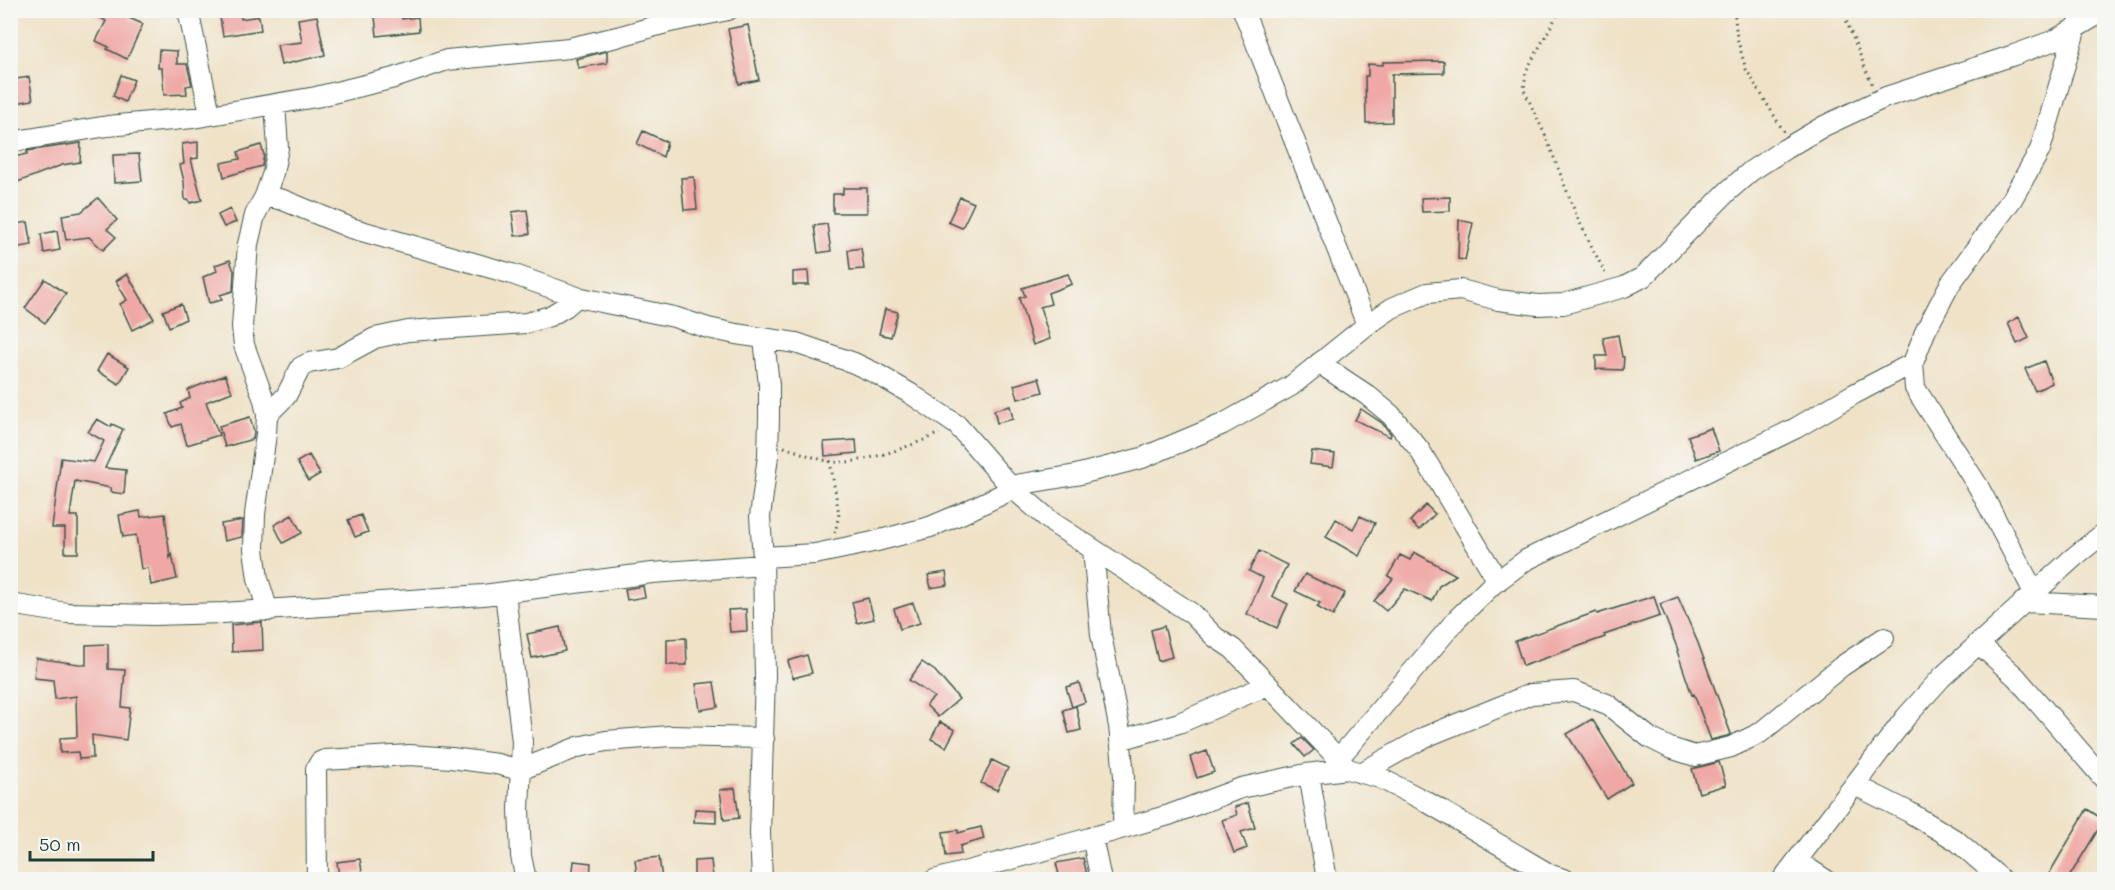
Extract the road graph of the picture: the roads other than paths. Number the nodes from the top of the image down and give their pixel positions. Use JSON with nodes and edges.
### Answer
{"nodes":[{"id":1,"x":189,"y":10,"type":"edge"},
{"id":2,"x":728,"y":10,"type":"edge"},
{"id":3,"x":1243,"y":10,"type":"edge"},
{"id":4,"x":2104,"y":10,"type":"edge"},
{"id":5,"x":2076,"y":27,"type":"junction"},
{"id":6,"x":276,"y":104,"type":"junction"},
{"id":7,"x":210,"y":114,"type":"junction"},
{"id":8,"x":10,"y":142,"type":"edge"},
{"id":9,"x":265,"y":196,"type":"junction"},
{"id":10,"x":577,"y":297,"type":"junction"},
{"id":11,"x":1367,"y":325,"type":"junction"},
{"id":12,"x":764,"y":339,"type":"junction"},
{"id":13,"x":1319,"y":363,"type":"junction"},
{"id":14,"x":1913,"y":363,"type":"junction"},
{"id":15,"x":267,"y":415,"type":"junction"},
{"id":16,"x":1012,"y":487,"type":"junction"},
{"id":17,"x":2104,"y":533,"type":"edge"},
{"id":18,"x":1093,"y":549,"type":"junction"},
{"id":19,"x":763,"y":561,"type":"junction"},
{"id":20,"x":1498,"y":580,"type":"junction"},
{"id":21,"x":505,"y":592,"type":"junction"},
{"id":22,"x":2029,"y":597,"type":"junction"},
{"id":23,"x":10,"y":604,"type":"edge"},
{"id":24,"x":2104,"y":606,"type":"edge"},
{"id":25,"x":268,"y":611,"type":"junction"},
{"id":26,"x":1884,"y":638,"type":"dead end"},
{"id":27,"x":1978,"y":643,"type":"junction"},
{"id":28,"x":1268,"y":685,"type":"junction"},
{"id":29,"x":764,"y":738,"type":"junction"},
{"id":30,"x":1120,"y":740,"type":"junction"},
{"id":31,"x":1349,"y":767,"type":"junction"},
{"id":32,"x":520,"y":770,"type":"junction"},
{"id":33,"x":1309,"y":774,"type":"junction"},
{"id":34,"x":2104,"y":779,"type":"edge"},
{"id":35,"x":1855,"y":785,"type":"junction"},
{"id":36,"x":1123,"y":828,"type":"junction"},
{"id":37,"x":1092,"y":837,"type":"junction"},
{"id":38,"x":1797,"y":861,"type":"junction"},
{"id":39,"x":317,"y":879,"type":"edge"},
{"id":40,"x":526,"y":879,"type":"edge"},
{"id":41,"x":762,"y":879,"type":"edge"},
{"id":42,"x":934,"y":879,"type":"edge"},
{"id":43,"x":1101,"y":879,"type":"edge"},
{"id":44,"x":1327,"y":879,"type":"edge"},
{"id":45,"x":1566,"y":879,"type":"edge"},
{"id":46,"x":1782,"y":879,"type":"edge"},
{"id":47,"x":1826,"y":879,"type":"edge"},
{"id":48,"x":2002,"y":879,"type":"edge"}],
"edges":[{"from":1,"to":7,"type":"street"},
{"from":2,"to":6,"type":"street"},
{"from":3,"to":11,"type":"street"},
{"from":4,"to":5,"type":"street"},
{"from":5,"to":11,"type":"street"},
{"from":5,"to":14,"type":"street"},
{"from":6,"to":7,"type":"street"},
{"from":6,"to":9,"type":"street"},
{"from":7,"to":8,"type":"street"},
{"from":9,"to":10,"type":"street"},
{"from":9,"to":15,"type":"street"},
{"from":10,"to":12,"type":"street"},
{"from":10,"to":15,"type":"street"},
{"from":11,"to":13,"type":"street"},
{"from":12,"to":16,"type":"street"},
{"from":12,"to":19,"type":"street"},
{"from":13,"to":16,"type":"street"},
{"from":13,"to":20,"type":"street"},
{"from":14,"to":20,"type":"street"},
{"from":14,"to":22,"type":"street"},
{"from":15,"to":25,"type":"street"},
{"from":16,"to":18,"type":"street"},
{"from":16,"to":19,"type":"street"},
{"from":17,"to":22,"type":"street"},
{"from":18,"to":28,"type":"street"},
{"from":18,"to":30,"type":"street"},
{"from":19,"to":21,"type":"street"},
{"from":19,"to":29,"type":"street"},
{"from":20,"to":31,"type":"street"},
{"from":21,"to":25,"type":"street"},
{"from":21,"to":32,"type":"street"},
{"from":22,"to":24,"type":"street"},
{"from":22,"to":27,"type":"street"},
{"from":23,"to":25,"type":"street"},
{"from":26,"to":31,"type":"street"},
{"from":27,"to":34,"type":"street"},
{"from":27,"to":35,"type":"street"},
{"from":28,"to":30,"type":"street"},
{"from":28,"to":31,"type":"street"},
{"from":29,"to":32,"type":"street"},
{"from":29,"to":41,"type":"street"},
{"from":30,"to":36,"type":"street"},
{"from":31,"to":33,"type":"street"},
{"from":31,"to":45,"type":"street"},
{"from":32,"to":39,"type":"street"},
{"from":32,"to":40,"type":"street"},
{"from":33,"to":36,"type":"street"},
{"from":33,"to":44,"type":"street"},
{"from":35,"to":38,"type":"street"},
{"from":35,"to":48,"type":"street"},
{"from":36,"to":37,"type":"street"},
{"from":37,"to":42,"type":"street"},
{"from":37,"to":43,"type":"street"},
{"from":38,"to":46,"type":"street"},
{"from":38,"to":47,"type":"street"}]}
